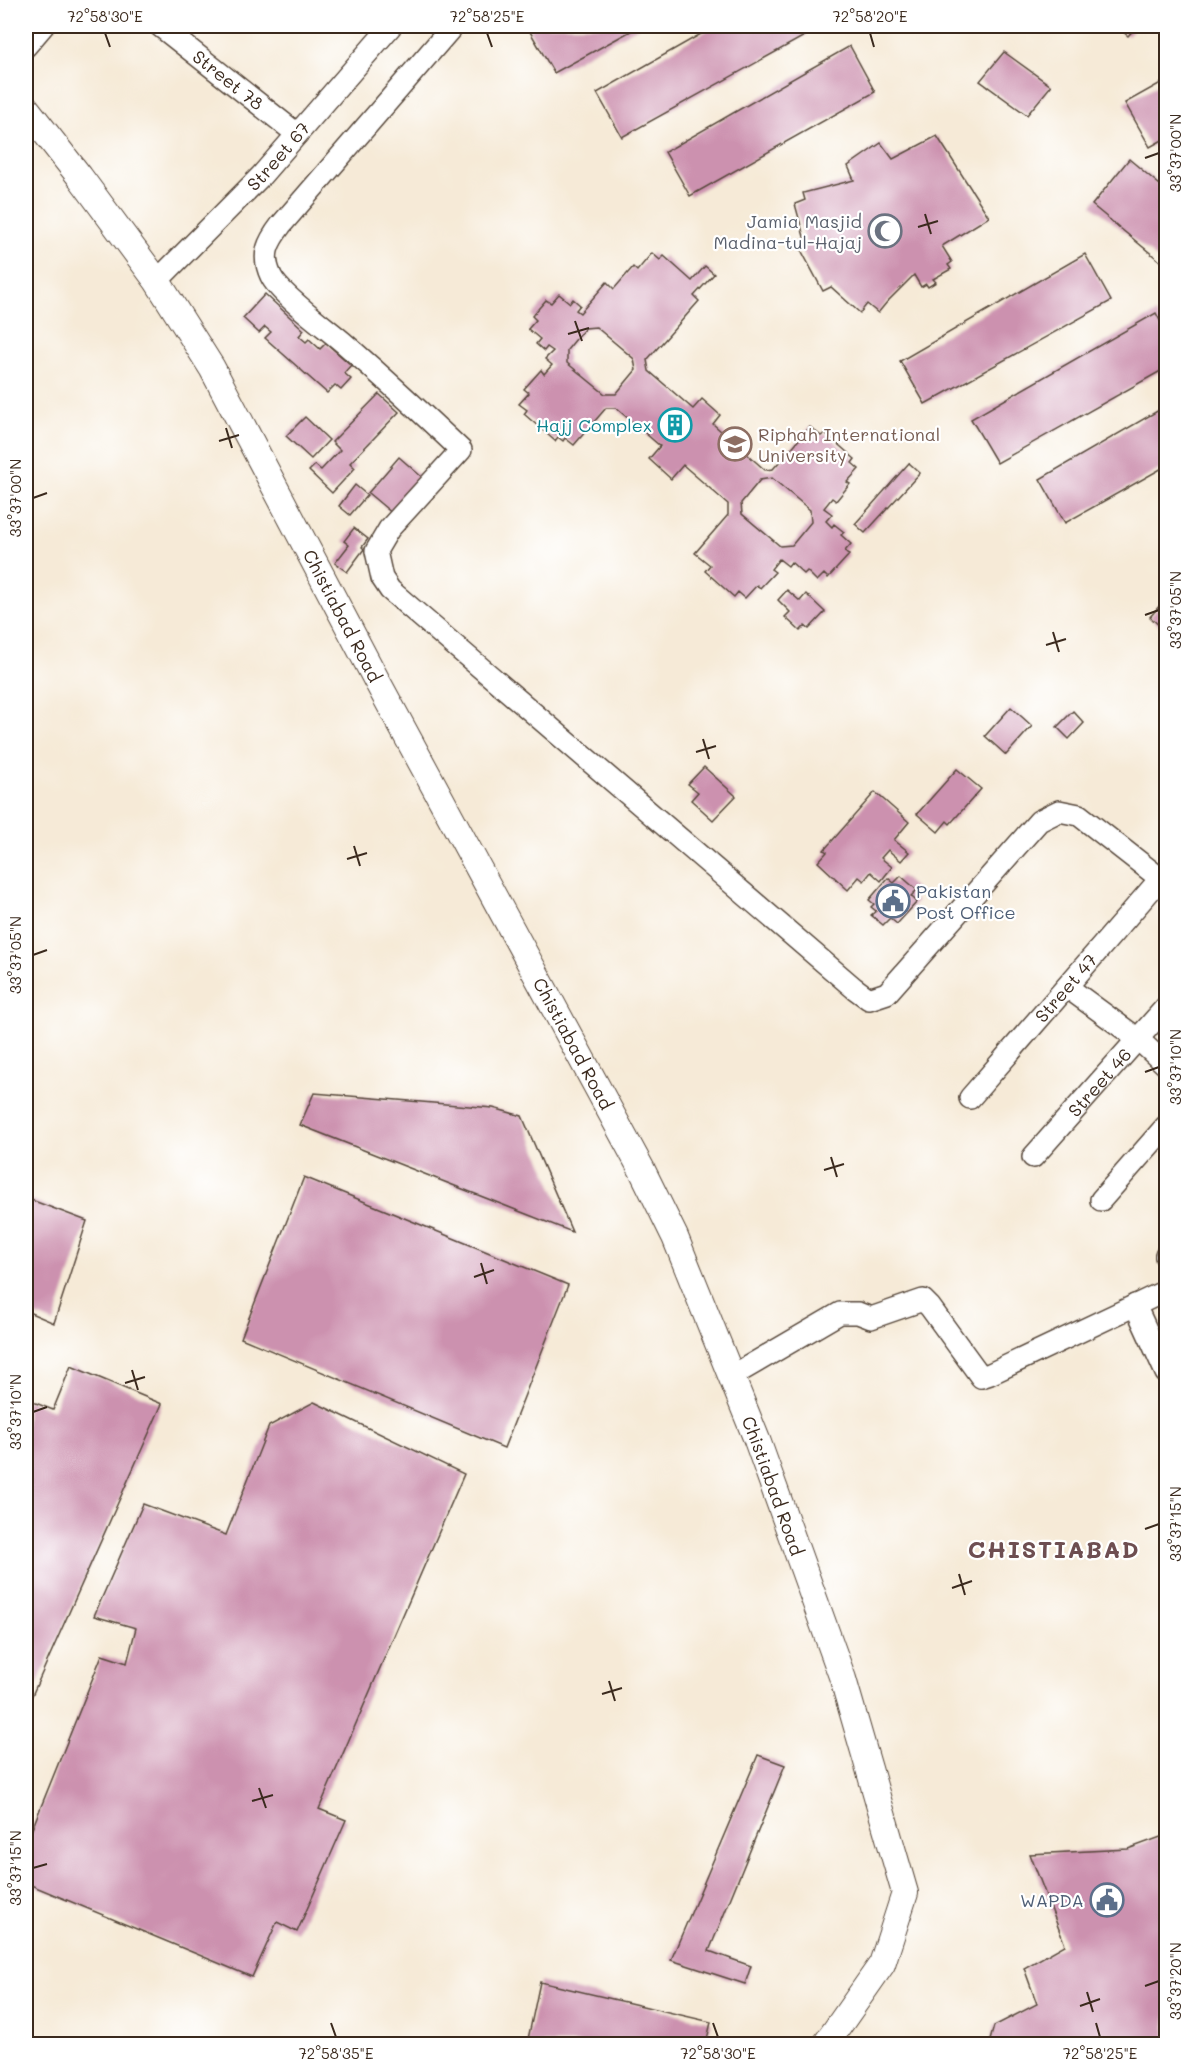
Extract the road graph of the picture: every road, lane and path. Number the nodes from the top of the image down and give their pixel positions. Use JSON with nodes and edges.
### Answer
{"nodes":[{"id":1,"x":43,"y":26,"type":"edge"},
{"id":2,"x":160,"y":26,"type":"edge"},
{"id":3,"x":453,"y":26,"type":"edge"},
{"id":4,"x":381,"y":29,"type":"edge"},
{"id":5,"x":26,"y":46,"type":"edge"},
{"id":6,"x":26,"y":108,"type":"edge"},
{"id":7,"x":297,"y":134,"type":"junction"},
{"id":8,"x":157,"y":281,"type":"junction"},
{"id":9,"x":1164,"y":880,"type":"edge"},
{"id":10,"x":1067,"y":987,"type":"junction"},
{"id":11,"x":1167,"y":1007,"type":"edge"},
{"id":12,"x":1138,"y":1039,"type":"junction"},
{"id":13,"x":1167,"y":1065,"type":"edge"},
{"id":14,"x":970,"y":1098,"type":"dead end"},
{"id":15,"x":1167,"y":1126,"type":"edge"},
{"id":16,"x":1033,"y":1157,"type":"dead end"},
{"id":17,"x":1101,"y":1200,"type":"dead end"},
{"id":18,"x":1159,"y":1294,"type":"dead end"},
{"id":19,"x":1135,"y":1305,"type":"junction"},
{"id":20,"x":1167,"y":1373,"type":"edge"},
{"id":21,"x":732,"y":1376,"type":"junction"},
{"id":22,"x":826,"y":2044,"type":"edge"}],
"edges":[{"from":1,"to":5,"type":"street"},
{"from":2,"to":7,"type":"street","name":"Street 78"},
{"from":3,"to":9,"type":"street"},
{"from":4,"to":7,"type":"street","name":"Street 67"},
{"from":6,"to":8,"type":"main road","name":"Chistiabad Road"},
{"from":7,"to":8,"type":"street","name":"Street 67"},
{"from":8,"to":21,"type":"main road","name":"Chistiabad Road"},
{"from":9,"to":10,"type":"street","name":"Street 47"},
{"from":10,"to":12,"type":"street"},
{"from":10,"to":14,"type":"street","name":"Street 47"},
{"from":11,"to":12,"type":"street","name":"Street 46"},
{"from":12,"to":13,"type":"street"},
{"from":12,"to":16,"type":"street","name":"Street 46"},
{"from":15,"to":17,"type":"street"},
{"from":18,"to":19,"type":"street"},
{"from":19,"to":20,"type":"street"},
{"from":19,"to":21,"type":"street"},
{"from":21,"to":22,"type":"main road","name":"Chistiabad Road"}]}
